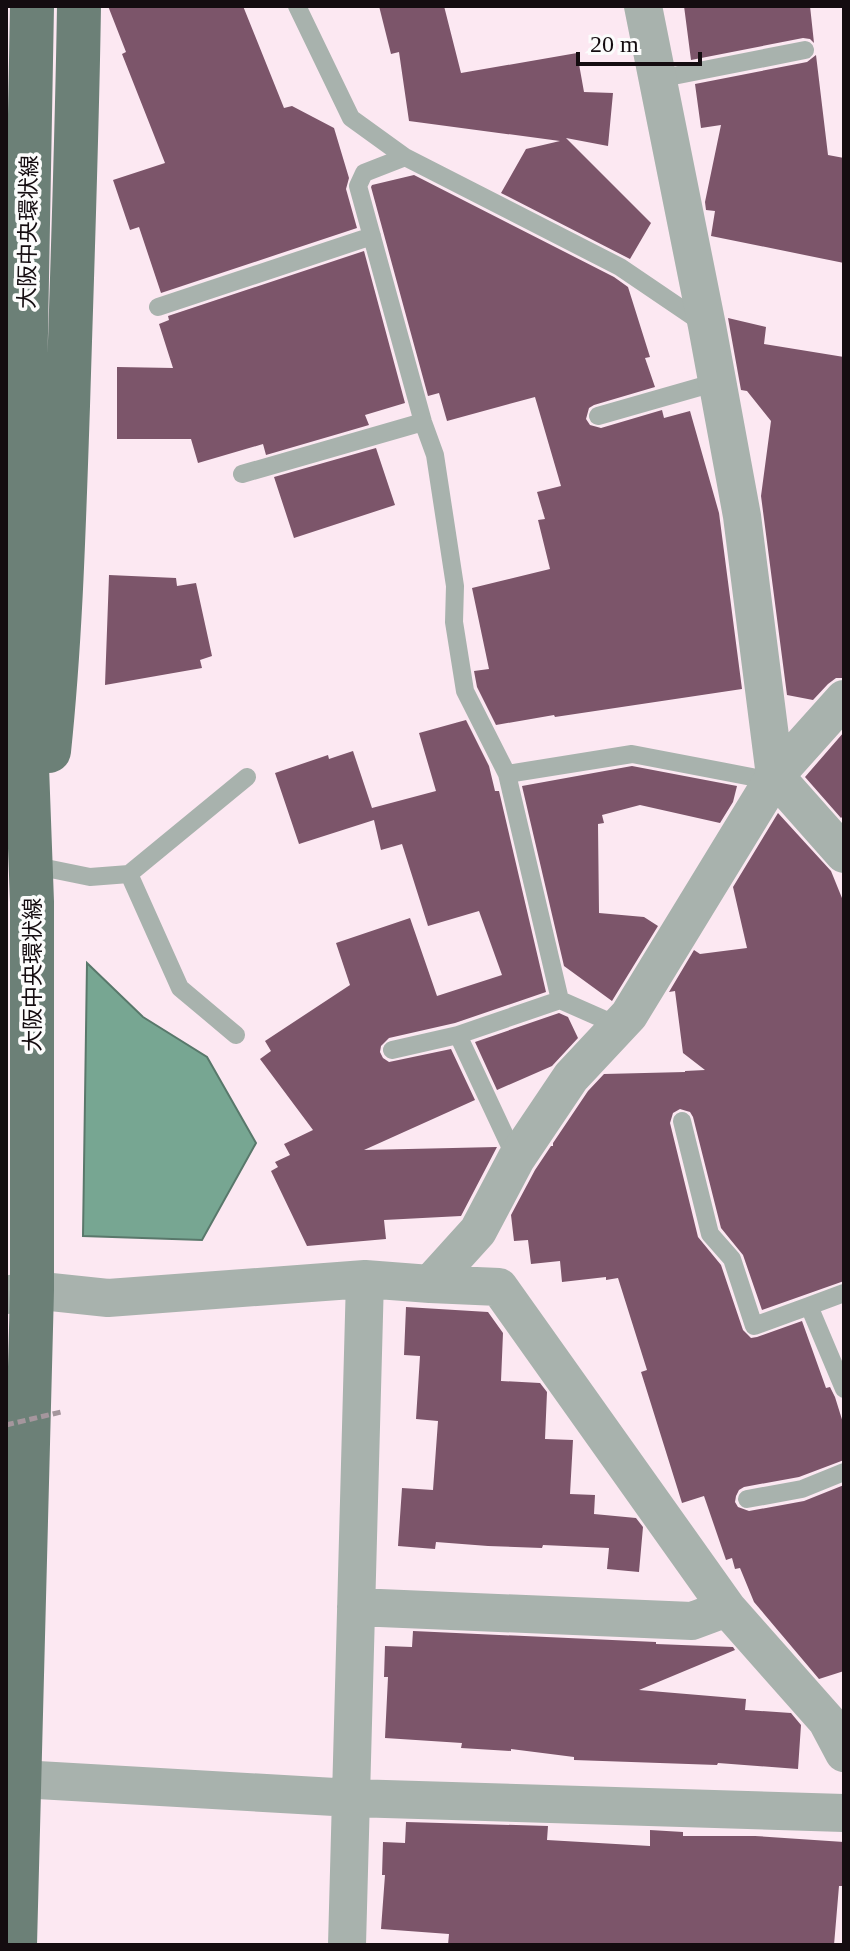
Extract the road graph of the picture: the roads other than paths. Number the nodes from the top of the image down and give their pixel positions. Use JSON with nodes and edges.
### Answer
{"nodes":[{"id":1,"x":32,"y":6,"type":"edge"},
{"id":2,"x":79,"y":6,"type":"edge"},
{"id":3,"x":297,"y":6,"type":"edge"},
{"id":4,"x":643,"y":6,"type":"edge"},
{"id":5,"x":805,"y":50,"type":"dead end"},
{"id":6,"x":658,"y":79,"type":"junction"},
{"id":7,"x":405,"y":157,"type":"junction"},
{"id":8,"x":372,"y":236,"type":"junction"},
{"id":9,"x":158,"y":307,"type":"dead end"},
{"id":10,"x":707,"y":326,"type":"junction"},
{"id":11,"x":717,"y":382,"type":"junction"},
{"id":12,"x":598,"y":416,"type":"dead end"},
{"id":13,"x":423,"y":422,"type":"junction"},
{"id":14,"x":242,"y":474,"type":"dead end"},
{"id":15,"x":844,"y":699,"type":"edge"},
{"id":16,"x":507,"y":774,"type":"junction"},
{"id":17,"x":775,"y":776,"type":"junction"},
{"id":18,"x":247,"y":777,"type":"dead end"},
{"id":19,"x":844,"y":854,"type":"edge"},
{"id":20,"x":129,"y":874,"type":"junction"},
{"id":21,"x":34,"y":884,"type":"junction"},
{"id":22,"x":560,"y":1000,"type":"junction"},
{"id":23,"x":619,"y":1026,"type":"junction"},
{"id":24,"x":236,"y":1035,"type":"dead end"},
{"id":25,"x":458,"y":1035,"type":"junction"},
{"id":26,"x":392,"y":1050,"type":"dead end"},
{"id":27,"x":682,"y":1121,"type":"dead end"},
{"id":28,"x":516,"y":1159,"type":"junction"},
{"id":29,"x":365,"y":1279,"type":"junction"},
{"id":30,"x":430,"y":1284,"type":"junction"},
{"id":31,"x":19,"y":1292,"type":"edge"},
{"id":32,"x":844,"y":1293,"type":"edge"},
{"id":33,"x":809,"y":1306,"type":"junction"},
{"id":34,"x":844,"y":1389,"type":"edge"},
{"id":35,"x":844,"y":1472,"type":"edge"},
{"id":36,"x":747,"y":1499,"type":"dead end"},
{"id":37,"x":356,"y":1607,"type":"junction"},
{"id":38,"x":727,"y":1608,"type":"junction"},
{"id":39,"x":844,"y":1753,"type":"edge"},
{"id":40,"x":20,"y":1779,"type":"junction"},
{"id":41,"x":352,"y":1798,"type":"junction"},
{"id":42,"x":844,"y":1813,"type":"edge"},
{"id":43,"x":15,"y":1945,"type":"edge"},
{"id":44,"x":347,"y":1945,"type":"edge"}],
"edges":[{"from":1,"to":21,"type":"main road","name":"大阪中央環状線"},
{"from":2,"to":21,"type":"main road"},
{"from":3,"to":7,"type":"lane"},
{"from":4,"to":6,"type":"street"},
{"from":5,"to":6,"type":"lane"},
{"from":6,"to":10,"type":"street"},
{"from":7,"to":8,"type":"lane"},
{"from":7,"to":10,"type":"lane"},
{"from":8,"to":9,"type":"lane"},
{"from":8,"to":13,"type":"lane"},
{"from":10,"to":11,"type":"street"},
{"from":11,"to":12,"type":"lane"},
{"from":11,"to":17,"type":"street"},
{"from":13,"to":14,"type":"lane"},
{"from":13,"to":16,"type":"lane"},
{"from":15,"to":17,"type":"street"},
{"from":16,"to":17,"type":"lane"},
{"from":16,"to":22,"type":"lane"},
{"from":17,"to":19,"type":"street"},
{"from":17,"to":23,"type":"street"},
{"from":18,"to":20,"type":"lane"},
{"from":20,"to":21,"type":"lane"},
{"from":20,"to":24,"type":"lane"},
{"from":21,"to":31,"type":"main road","name":"大阪中央環状線"},
{"from":22,"to":23,"type":"lane"},
{"from":22,"to":25,"type":"lane"},
{"from":23,"to":28,"type":"street"},
{"from":25,"to":26,"type":"lane"},
{"from":25,"to":28,"type":"lane"},
{"from":27,"to":33,"type":"lane"},
{"from":28,"to":30,"type":"street"},
{"from":29,"to":30,"type":"street"},
{"from":29,"to":31,"type":"street"},
{"from":29,"to":37,"type":"street"},
{"from":30,"to":38,"type":"street"},
{"from":31,"to":40,"type":"main road","name":"大阪中央環状線"},
{"from":32,"to":33,"type":"lane"},
{"from":33,"to":34,"type":"lane"},
{"from":35,"to":36,"type":"lane"},
{"from":37,"to":38,"type":"street"},
{"from":37,"to":41,"type":"street"},
{"from":38,"to":39,"type":"street"},
{"from":40,"to":41,"type":"street"},
{"from":40,"to":43,"type":"main road","name":"大阪中央環状線"},
{"from":41,"to":42,"type":"street"},
{"from":41,"to":44,"type":"street"}]}
